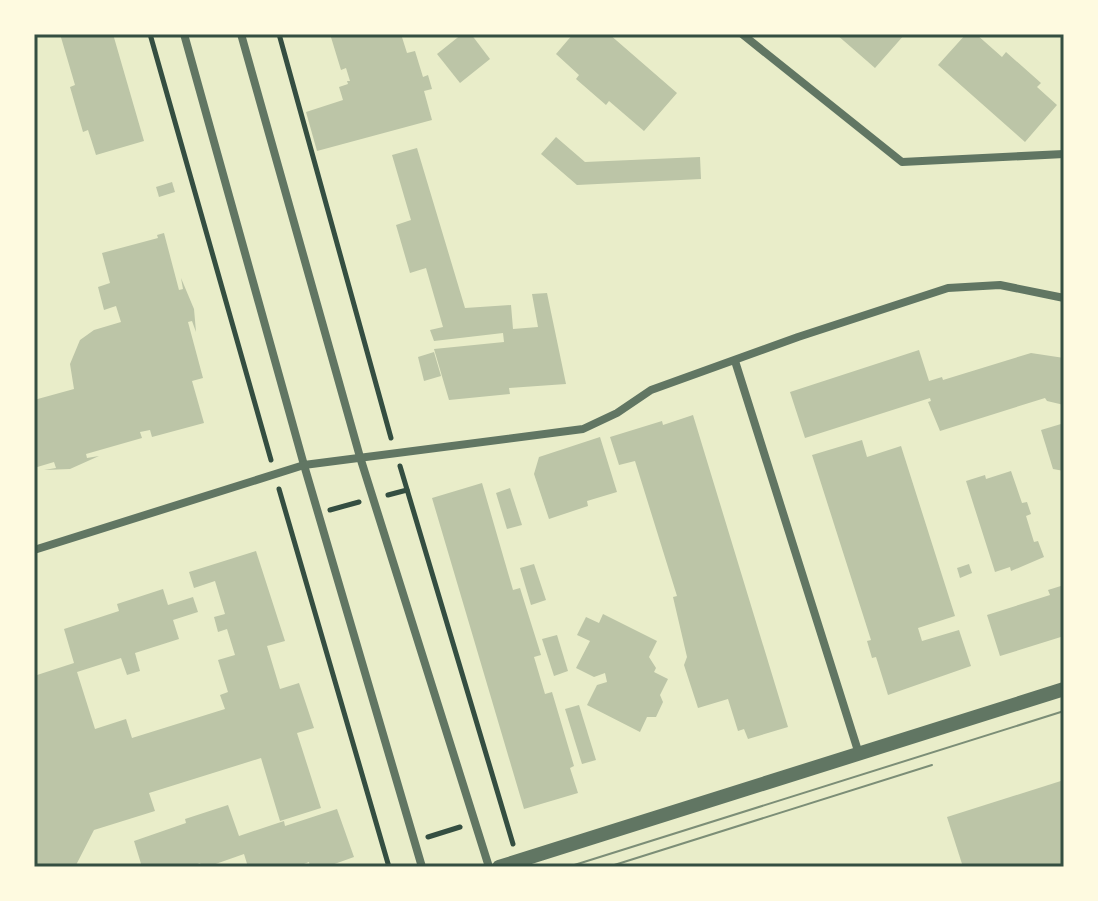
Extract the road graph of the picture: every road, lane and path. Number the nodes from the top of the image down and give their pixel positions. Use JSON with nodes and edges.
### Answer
{"nodes":[{"id":1,"x":150,"y":34,"type":"edge"},
{"id":2,"x":184,"y":34,"type":"edge"},
{"id":3,"x":241,"y":34,"type":"edge"},
{"id":4,"x":279,"y":34,"type":"edge"},
{"id":5,"x":742,"y":34,"type":"edge"},
{"id":6,"x":1064,"y":154,"type":"edge"},
{"id":7,"x":1064,"y":298,"type":"edge"},
{"id":8,"x":735,"y":361,"type":"junction"},
{"id":9,"x":264,"y":435,"type":"dead end"},
{"id":10,"x":393,"y":441,"type":"dead end"},
{"id":11,"x":360,"y":457,"type":"junction"},
{"id":12,"x":304,"y":465,"type":"junction"},
{"id":13,"x":401,"y":472,"type":"dead end"},
{"id":14,"x":407,"y":490,"type":"junction"},
{"id":15,"x":373,"y":499,"type":"junction"},
{"id":16,"x":318,"y":513,"type":"junction"},
{"id":17,"x":34,"y":550,"type":"edge"},
{"id":18,"x":1064,"y":689,"type":"edge"},
{"id":19,"x":859,"y":754,"type":"junction"},
{"id":20,"x":474,"y":823,"type":"junction"},
{"id":21,"x":414,"y":841,"type":"junction"},
{"id":22,"x":512,"y":842,"type":"dead end"},
{"id":23,"x":389,"y":867,"type":"edge"},
{"id":24,"x":422,"y":867,"type":"edge"},
{"id":25,"x":489,"y":867,"type":"edge"},
{"id":26,"x":499,"y":867,"type":"edge"}],
"edges":[{"from":1,"to":9,"type":"path"},
{"from":2,"to":12,"type":"street"},
{"from":3,"to":11,"type":"street"},
{"from":4,"to":10,"type":"path"},
{"from":5,"to":6,"type":"street"},
{"from":7,"to":8,"type":"street"},
{"from":8,"to":11,"type":"street"},
{"from":8,"to":19,"type":"street"},
{"from":11,"to":12,"type":"street"},
{"from":11,"to":15,"type":"street"},
{"from":12,"to":16,"type":"street"},
{"from":12,"to":17,"type":"street"},
{"from":13,"to":14,"type":"path"},
{"from":14,"to":15,"type":"path"},
{"from":14,"to":22,"type":"path"},
{"from":15,"to":16,"type":"path"},
{"from":15,"to":20,"type":"street"},
{"from":16,"to":21,"type":"street"},
{"from":16,"to":23,"type":"path"},
{"from":18,"to":19,"type":"street"},
{"from":19,"to":26,"type":"street"},
{"from":20,"to":21,"type":"path"},
{"from":20,"to":25,"type":"street"},
{"from":21,"to":24,"type":"street"}]}
